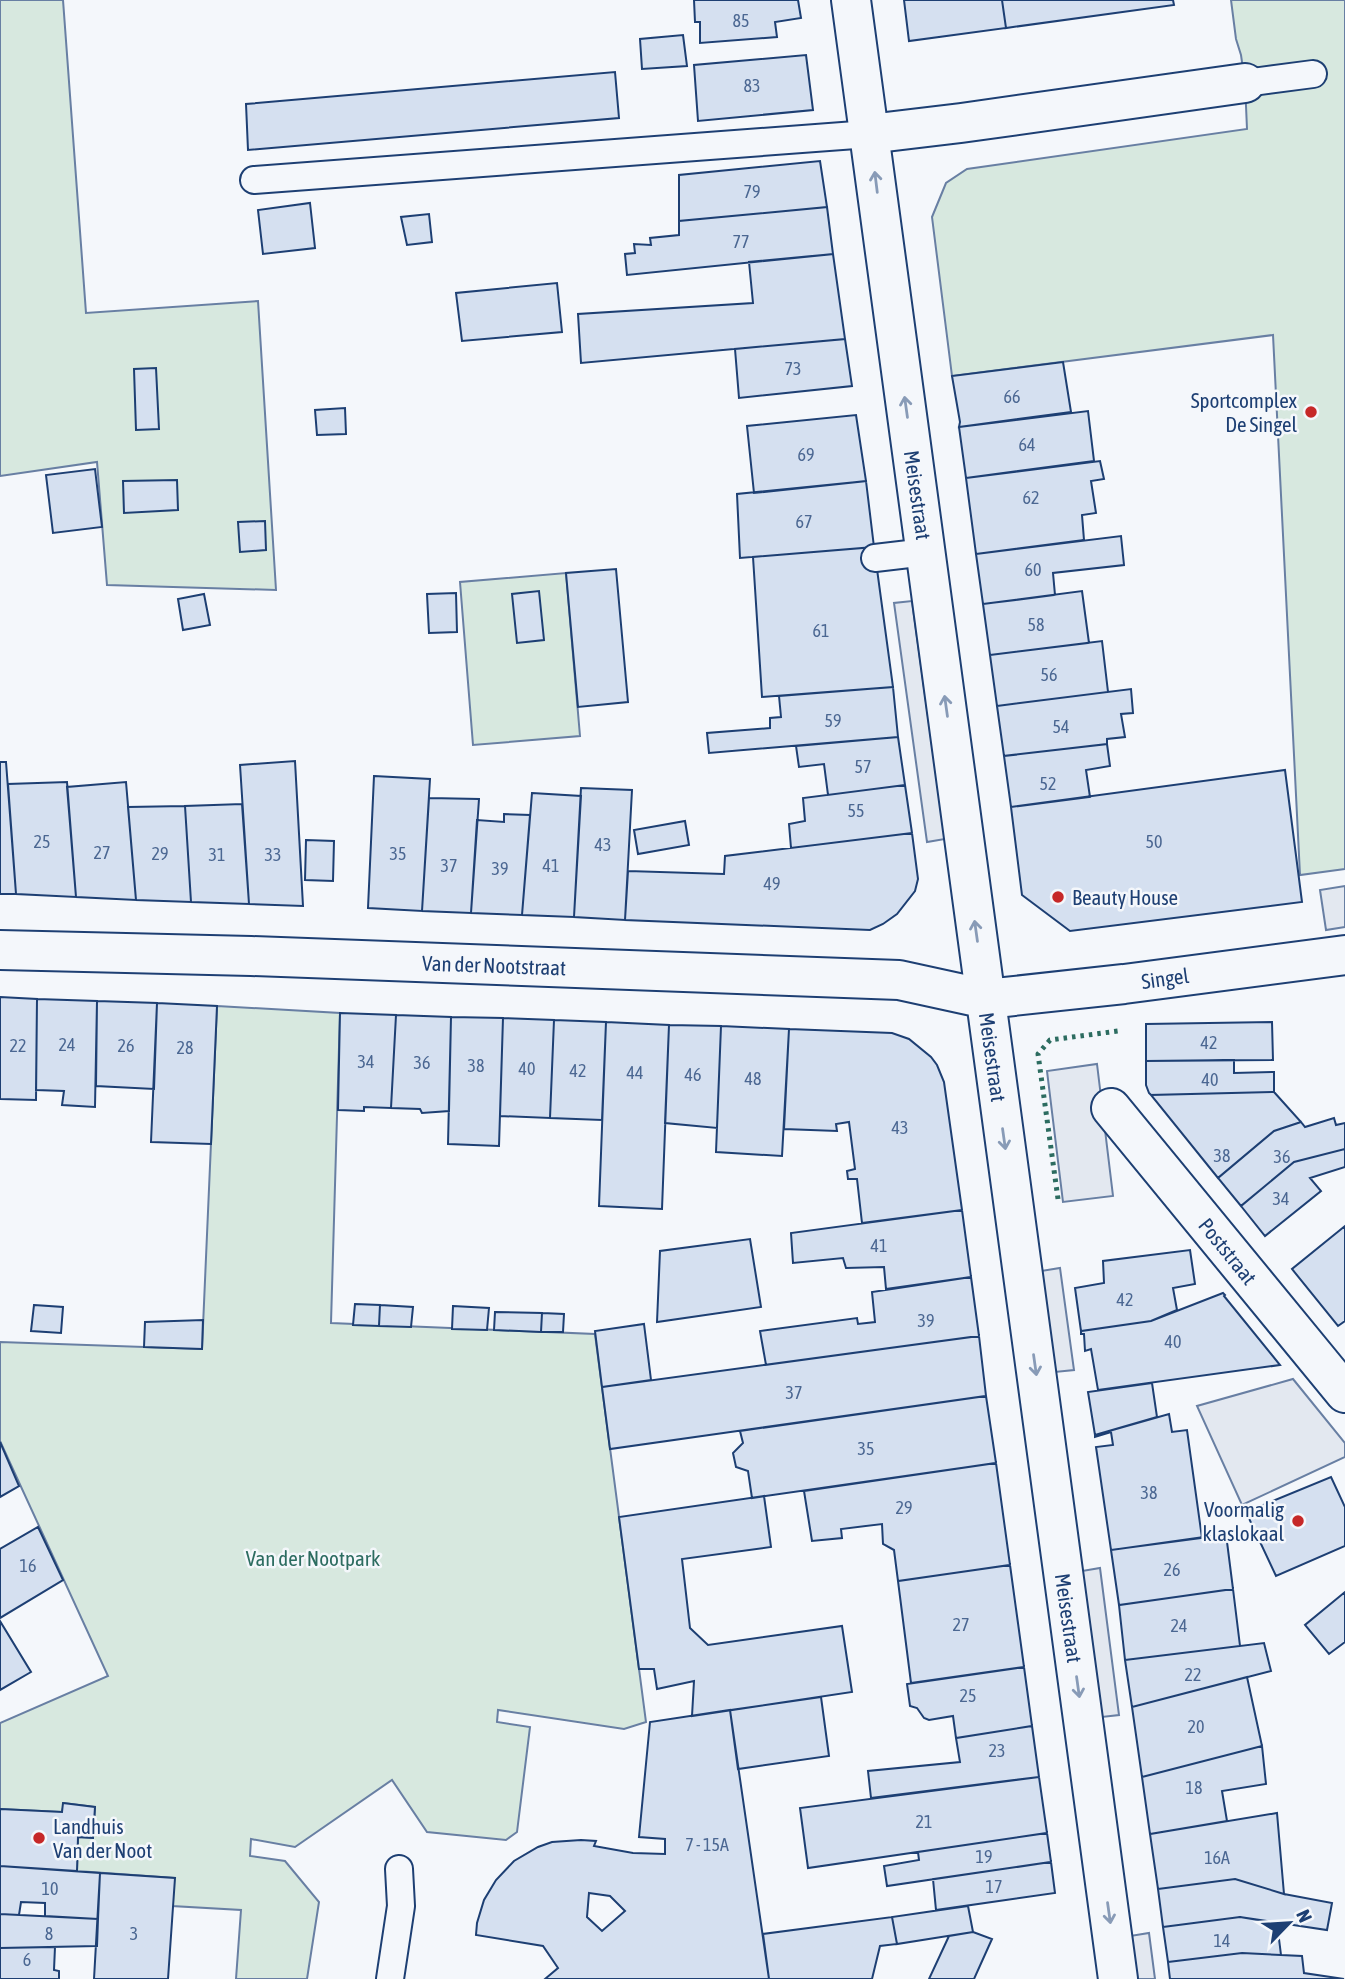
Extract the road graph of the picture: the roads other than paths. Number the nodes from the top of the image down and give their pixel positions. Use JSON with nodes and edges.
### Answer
{"nodes":[{"id":1,"x":851,"y":0,"type":"edge"},
{"id":2,"x":1313,"y":74,"type":"dead end"},
{"id":3,"x":1245,"y":83,"type":"joint"},
{"id":4,"x":869,"y":134,"type":"junction"},
{"id":5,"x":254,"y":180,"type":"dead end"},
{"id":6,"x":926,"y":552,"type":"junction"},
{"id":7,"x":875,"y":558,"type":"dead end"},
{"id":8,"x":0,"y":950,"type":"edge"},
{"id":9,"x":1345,"y":955,"type":"edge"},
{"id":10,"x":986,"y":999,"type":"junction"},
{"id":11,"x":1111,"y":1108,"type":"dead end"},
{"id":12,"x":1345,"y":1393,"type":"edge"},
{"id":13,"x":399,"y":1869,"type":"dead end"},
{"id":14,"x":390,"y":1979,"type":"edge"},
{"id":15,"x":1118,"y":1979,"type":"edge"}],
"edges":[{"from":1,"to":4,"type":"street","name":"Meisestraat"},
{"from":2,"to":3,"type":"lane"},
{"from":3,"to":4,"type":"street"},
{"from":4,"to":5,"type":"lane"},
{"from":6,"to":4,"type":"street","name":"Meisestraat","one_way":true},
{"from":6,"to":7,"type":"lane"},
{"from":10,"to":6,"type":"street","name":"Meisestraat","one_way":true},
{"from":8,"to":10,"type":"street","name":"Van der Nootstraat"},
{"from":9,"to":10,"type":"street","name":"Singel"},
{"from":10,"to":15,"type":"street","name":"Meisestraat","one_way":true},
{"from":11,"to":12,"type":"street","name":"Poststraat"},
{"from":13,"to":14,"type":"lane"}]}
